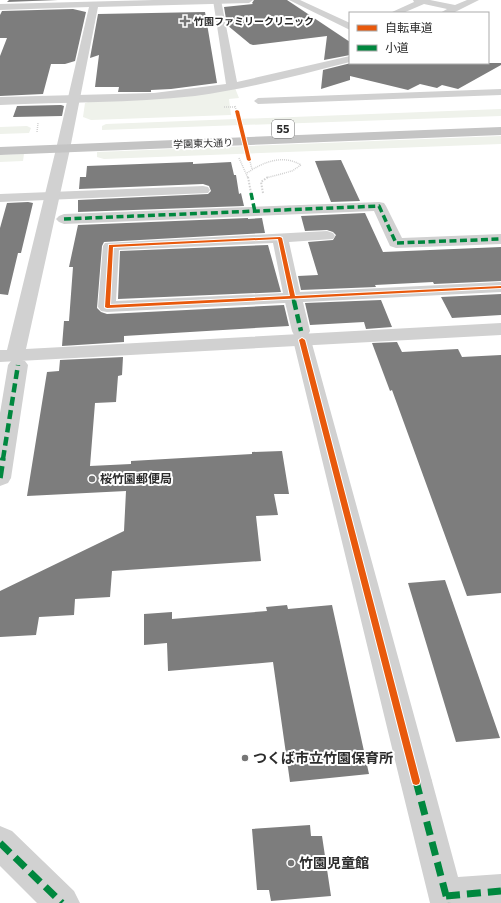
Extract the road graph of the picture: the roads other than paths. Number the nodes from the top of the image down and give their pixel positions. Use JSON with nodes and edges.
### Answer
{"nodes":[{"id":1,"x":249,"y":0,"type":"edge"},
{"id":2,"x":293,"y":0,"type":"edge"},
{"id":3,"x":475,"y":0,"type":"edge"},
{"id":4,"x":217,"y":1,"type":"edge"},
{"id":5,"x":420,"y":1,"type":"edge"},
{"id":6,"x":94,"y":2,"type":"edge"},
{"id":7,"x":0,"y":7,"type":"edge"},
{"id":8,"x":456,"y":8,"type":"junction"},
{"id":9,"x":397,"y":12,"type":"dead end"},
{"id":10,"x":447,"y":12,"type":"edge"},
{"id":11,"x":349,"y":27,"type":"edge"},
{"id":12,"x":349,"y":59,"type":"edge"},
{"id":13,"x":232,"y":86,"type":"junction"},
{"id":14,"x":501,"y":92,"type":"edge"},
{"id":15,"x":73,"y":99,"type":"junction"},
{"id":16,"x":258,"y":100,"type":"dead end"},
{"id":17,"x":0,"y":101,"type":"edge"},
{"id":18,"x":501,"y":120,"type":"edge"},
{"id":19,"x":501,"y":131,"type":"edge"},
{"id":20,"x":0,"y":139,"type":"edge"},
{"id":21,"x":64,"y":142,"type":"junction"},
{"id":22,"x":0,"y":151,"type":"edge"},
{"id":23,"x":203,"y":190,"type":"dead end"},
{"id":24,"x":52,"y":196,"type":"junction"},
{"id":25,"x":0,"y":198,"type":"edge"},
{"id":26,"x":64,"y":219,"type":"dead end"},
{"id":27,"x":327,"y":236,"type":"dead end"},
{"id":28,"x":280,"y":238,"type":"junction"},
{"id":29,"x":501,"y":239,"type":"edge"},
{"id":30,"x":501,"y":287,"type":"edge"},
{"id":31,"x":293,"y":298,"type":"junction"},
{"id":32,"x":501,"y":330,"type":"edge"},
{"id":33,"x":301,"y":336,"type":"junction"},
{"id":34,"x":11,"y":359,"type":"edge"},
{"id":35,"x":0,"y":478,"type":"edge"},
{"id":36,"x":0,"y":843,"type":"edge"},
{"id":37,"x":501,"y":891,"type":"edge"},
{"id":38,"x":447,"y":900,"type":"edge"},
{"id":39,"x":62,"y":903,"type":"edge"}],
"edges":[{"from":1,"to":4,"type":"street"},
{"from":2,"to":11,"type":"street"},
{"from":3,"to":8,"type":"street"},
{"from":4,"to":6,"type":"street"},
{"from":4,"to":13,"type":"street"},
{"from":5,"to":8,"type":"street"},
{"from":5,"to":9,"type":"street"},
{"from":6,"to":7,"type":"street"},
{"from":6,"to":15,"type":"street"},
{"from":8,"to":10,"type":"street"},
{"from":12,"to":13,"type":"street"},
{"from":13,"to":15,"type":"street"},
{"from":14,"to":16,"type":"lane"},
{"from":15,"to":17,"type":"street"},
{"from":15,"to":21,"type":"street"},
{"from":18,"to":21,"type":"main road","name":"学園東大通り","number":"55"},
{"from":19,"to":21,"type":"main road","name":"学園東大通り","number":"55"},
{"from":20,"to":21,"type":"main road","name":"学園東大通り","number":"55"},
{"from":21,"to":22,"type":"main road","name":"学園東大通り","number":"55"},
{"from":21,"to":24,"type":"street"},
{"from":23,"to":24,"type":"street"},
{"from":24,"to":25,"type":"street"},
{"from":24,"to":34,"type":"street"},
{"from":26,"to":29,"type":"street"},
{"from":27,"to":28,"type":"street"},
{"from":28,"to":31,"type":"street"},
{"from":28,"to":31,"type":"street"},
{"from":30,"to":31,"type":"street"},
{"from":31,"to":33,"type":"street"},
{"from":32,"to":33,"type":"street"},
{"from":33,"to":34,"type":"street"},
{"from":33,"to":38,"type":"street"},
{"from":34,"to":35,"type":"street"},
{"from":36,"to":39,"type":"street"},
{"from":37,"to":38,"type":"street"}]}
